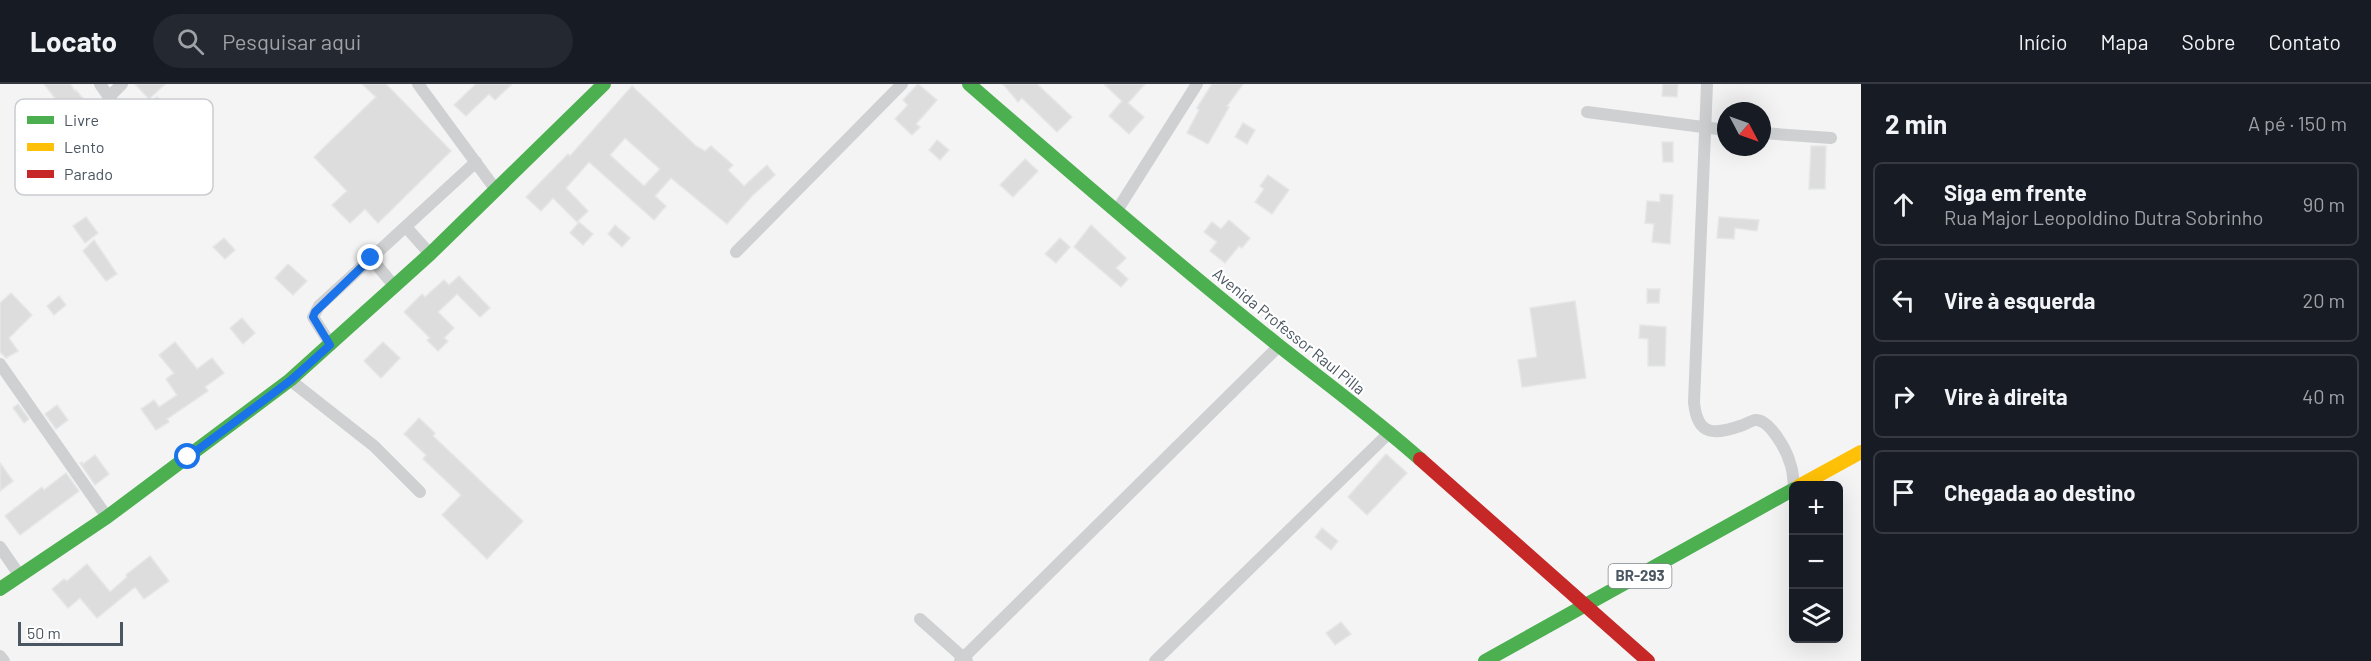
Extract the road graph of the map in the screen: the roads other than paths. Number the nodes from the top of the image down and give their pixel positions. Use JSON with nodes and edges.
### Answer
{"nodes":[{"id":1,"x":100,"y":84,"type":"edge"},
{"id":2,"x":122,"y":84,"type":"edge"},
{"id":3,"x":418,"y":84,"type":"edge"},
{"id":4,"x":604,"y":84,"type":"edge"},
{"id":5,"x":902,"y":84,"type":"edge"},
{"id":6,"x":969,"y":84,"type":"edge"},
{"id":7,"x":1197,"y":84,"type":"edge"},
{"id":8,"x":1707,"y":84,"type":"edge"},
{"id":9,"x":109,"y":97,"type":"joint"},
{"id":10,"x":1587,"y":112,"type":"dead end"},
{"id":11,"x":1705,"y":126,"type":"junction"},
{"id":12,"x":1717,"y":128,"type":"edge"},
{"id":13,"x":1771,"y":134,"type":"edge"},
{"id":14,"x":1831,"y":138,"type":"dead end"},
{"id":15,"x":476,"y":162,"type":"junction"},
{"id":16,"x":496,"y":190,"type":"junction"},
{"id":17,"x":1116,"y":212,"type":"junction"},
{"id":18,"x":406,"y":226,"type":"junction"},
{"id":19,"x":736,"y":252,"type":"dead end"},
{"id":20,"x":430,"y":254,"type":"junction"},
{"id":21,"x":371,"y":258,"type":"junction"},
{"id":22,"x":395,"y":287,"type":"junction"},
{"id":23,"x":330,"y":345,"type":"junction"},
{"id":24,"x":1279,"y":346,"type":"junction"},
{"id":25,"x":0,"y":364,"type":"edge"},
{"id":26,"x":291,"y":380,"type":"junction"},
{"id":27,"x":1390,"y":432,"type":"junction"},
{"id":28,"x":1861,"y":452,"type":"edge"},
{"id":29,"x":1793,"y":481,"type":"edge"},
{"id":30,"x":1808,"y":481,"type":"edge"},
{"id":31,"x":1789,"y":490,"type":"edge"},
{"id":32,"x":420,"y":492,"type":"dead end"},
{"id":33,"x":107,"y":517,"type":"junction"},
{"id":34,"x":0,"y":547,"type":"edge"},
{"id":35,"x":20,"y":576,"type":"junction"},
{"id":36,"x":0,"y":589,"type":"edge"},
{"id":37,"x":1586,"y":606,"type":"junction"},
{"id":38,"x":920,"y":619,"type":"dead end"},
{"id":39,"x":0,"y":656,"type":"edge"},
{"id":40,"x":963,"y":660,"type":"edge"},
{"id":41,"x":4,"y":661,"type":"edge"},
{"id":42,"x":1155,"y":661,"type":"edge"},
{"id":43,"x":1485,"y":661,"type":"edge"},
{"id":44,"x":1648,"y":661,"type":"edge"}],
"edges":[{"from":1,"to":9,"type":"street"},
{"from":2,"to":9,"type":"street"},
{"from":3,"to":15,"type":"street"},
{"from":4,"to":16,"type":"main road"},
{"from":5,"to":19,"type":"street"},
{"from":6,"to":17,"type":"main road","name":"Avenida Professor Raul Pilla"},
{"from":7,"to":17,"type":"street"},
{"from":8,"to":11,"type":"street"},
{"from":10,"to":11,"type":"street"},
{"from":11,"to":12,"type":"street"},
{"from":11,"to":29,"type":"street"},
{"from":13,"to":14,"type":"street"},
{"from":15,"to":16,"type":"street"},
{"from":15,"to":18,"type":"street"},
{"from":16,"to":20,"type":"main road"},
{"from":17,"to":24,"type":"main road","name":"Avenida Professor Raul Pilla"},
{"from":18,"to":20,"type":"street"},
{"from":18,"to":21,"type":"street"},
{"from":20,"to":22,"type":"main road"},
{"from":21,"to":22,"type":"street"},
{"from":21,"to":23,"type":"street"},
{"from":22,"to":23,"type":"main road"},
{"from":23,"to":26,"type":"main road"},
{"from":24,"to":27,"type":"main road","name":"Avenida Professor Raul Pilla"},
{"from":24,"to":40,"type":"street"},
{"from":25,"to":33,"type":"street"},
{"from":26,"to":32,"type":"street"},
{"from":26,"to":33,"type":"main road"},
{"from":27,"to":37,"type":"main road","name":"Avenida Professor Raul Pilla"},
{"from":27,"to":42,"type":"street"},
{"from":28,"to":30,"type":"main road"},
{"from":31,"to":37,"type":"main road","number":"BR-293"},
{"from":33,"to":35,"type":"main road"},
{"from":34,"to":35,"type":"street"},
{"from":35,"to":36,"type":"main road"},
{"from":37,"to":43,"type":"main road","number":"BR-293"},
{"from":37,"to":44,"type":"main road","name":"Avenida Professor Raul Pilla"},
{"from":38,"to":40,"type":"street"},
{"from":39,"to":41,"type":"street"}]}
